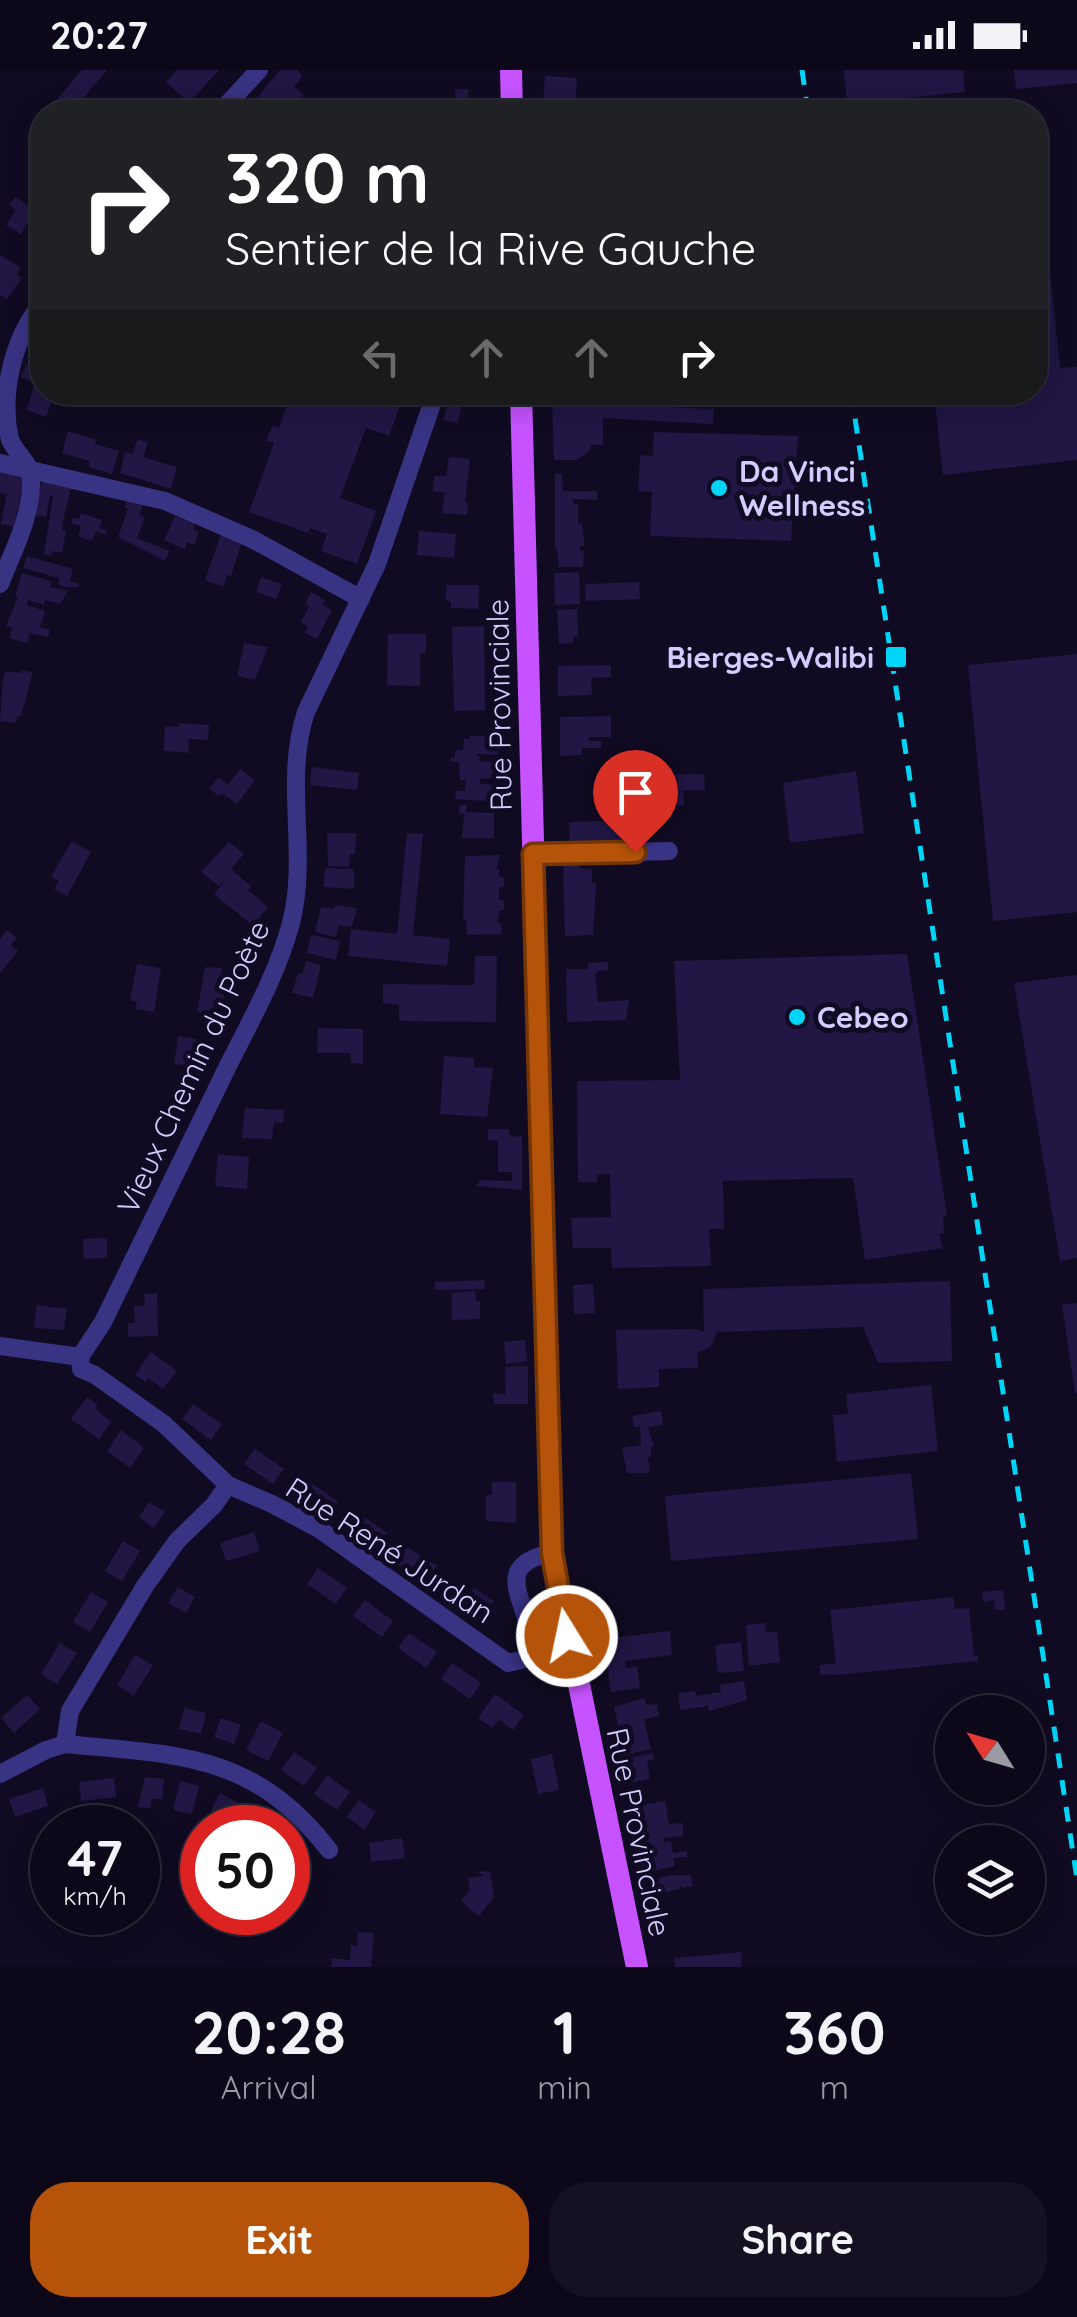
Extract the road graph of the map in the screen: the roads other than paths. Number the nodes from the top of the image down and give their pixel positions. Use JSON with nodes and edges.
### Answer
{"nodes":[{"id":1,"x":259,"y":70,"type":"edge"},
{"id":2,"x":511,"y":70,"type":"edge"},
{"id":3,"x":231,"y":100,"type":"edge"},
{"id":4,"x":512,"y":100,"type":"edge"},
{"id":5,"x":30,"y":323,"type":"edge"},
{"id":6,"x":432,"y":405,"type":"edge"},
{"id":7,"x":521,"y":405,"type":"edge"},
{"id":8,"x":0,"y":406,"type":"edge"},
{"id":9,"x":0,"y":463,"type":"edge"},
{"id":10,"x":30,"y":468,"type":"junction"},
{"id":11,"x":0,"y":584,"type":"edge"},
{"id":12,"x":361,"y":599,"type":"junction"},
{"id":13,"x":669,"y":851,"type":"dead end"},
{"id":14,"x":533,"y":854,"type":"junction"},
{"id":15,"x":0,"y":1346,"type":"edge"},
{"id":16,"x":80,"y":1356,"type":"junction"},
{"id":17,"x":228,"y":1486,"type":"junction"},
{"id":18,"x":552,"y":1553,"type":"junction"},
{"id":19,"x":64,"y":1744,"type":"junction"},
{"id":20,"x":0,"y":1774,"type":"edge"},
{"id":21,"x":329,"y":1850,"type":"dead end"},
{"id":22,"x":637,"y":1967,"type":"edge"}],
"edges":[{"from":1,"to":3,"type":"street"},
{"from":2,"to":4,"type":"main road"},
{"from":5,"to":8,"type":"street"},
{"from":6,"to":12,"type":"street","name":"Vieux Chemin du Poète"},
{"from":7,"to":14,"type":"main road","name":"Rue Provinciale"},
{"from":8,"to":10,"type":"street"},
{"from":9,"to":10,"type":"street"},
{"from":10,"to":11,"type":"street"},
{"from":10,"to":12,"type":"street"},
{"from":12,"to":16,"type":"street","name":"Vieux Chemin du Poète"},
{"from":13,"to":14,"type":"street"},
{"from":14,"to":18,"type":"main road","name":"Rue Provinciale"},
{"from":15,"to":16,"type":"street"},
{"from":16,"to":17,"type":"street","name":"Rue René Jurdan"},
{"from":17,"to":18,"type":"street","name":"Rue René Jurdan"},
{"from":17,"to":19,"type":"street"},
{"from":18,"to":22,"type":"main road","name":"Rue Provinciale"},
{"from":19,"to":20,"type":"street"},
{"from":19,"to":21,"type":"street"}]}
